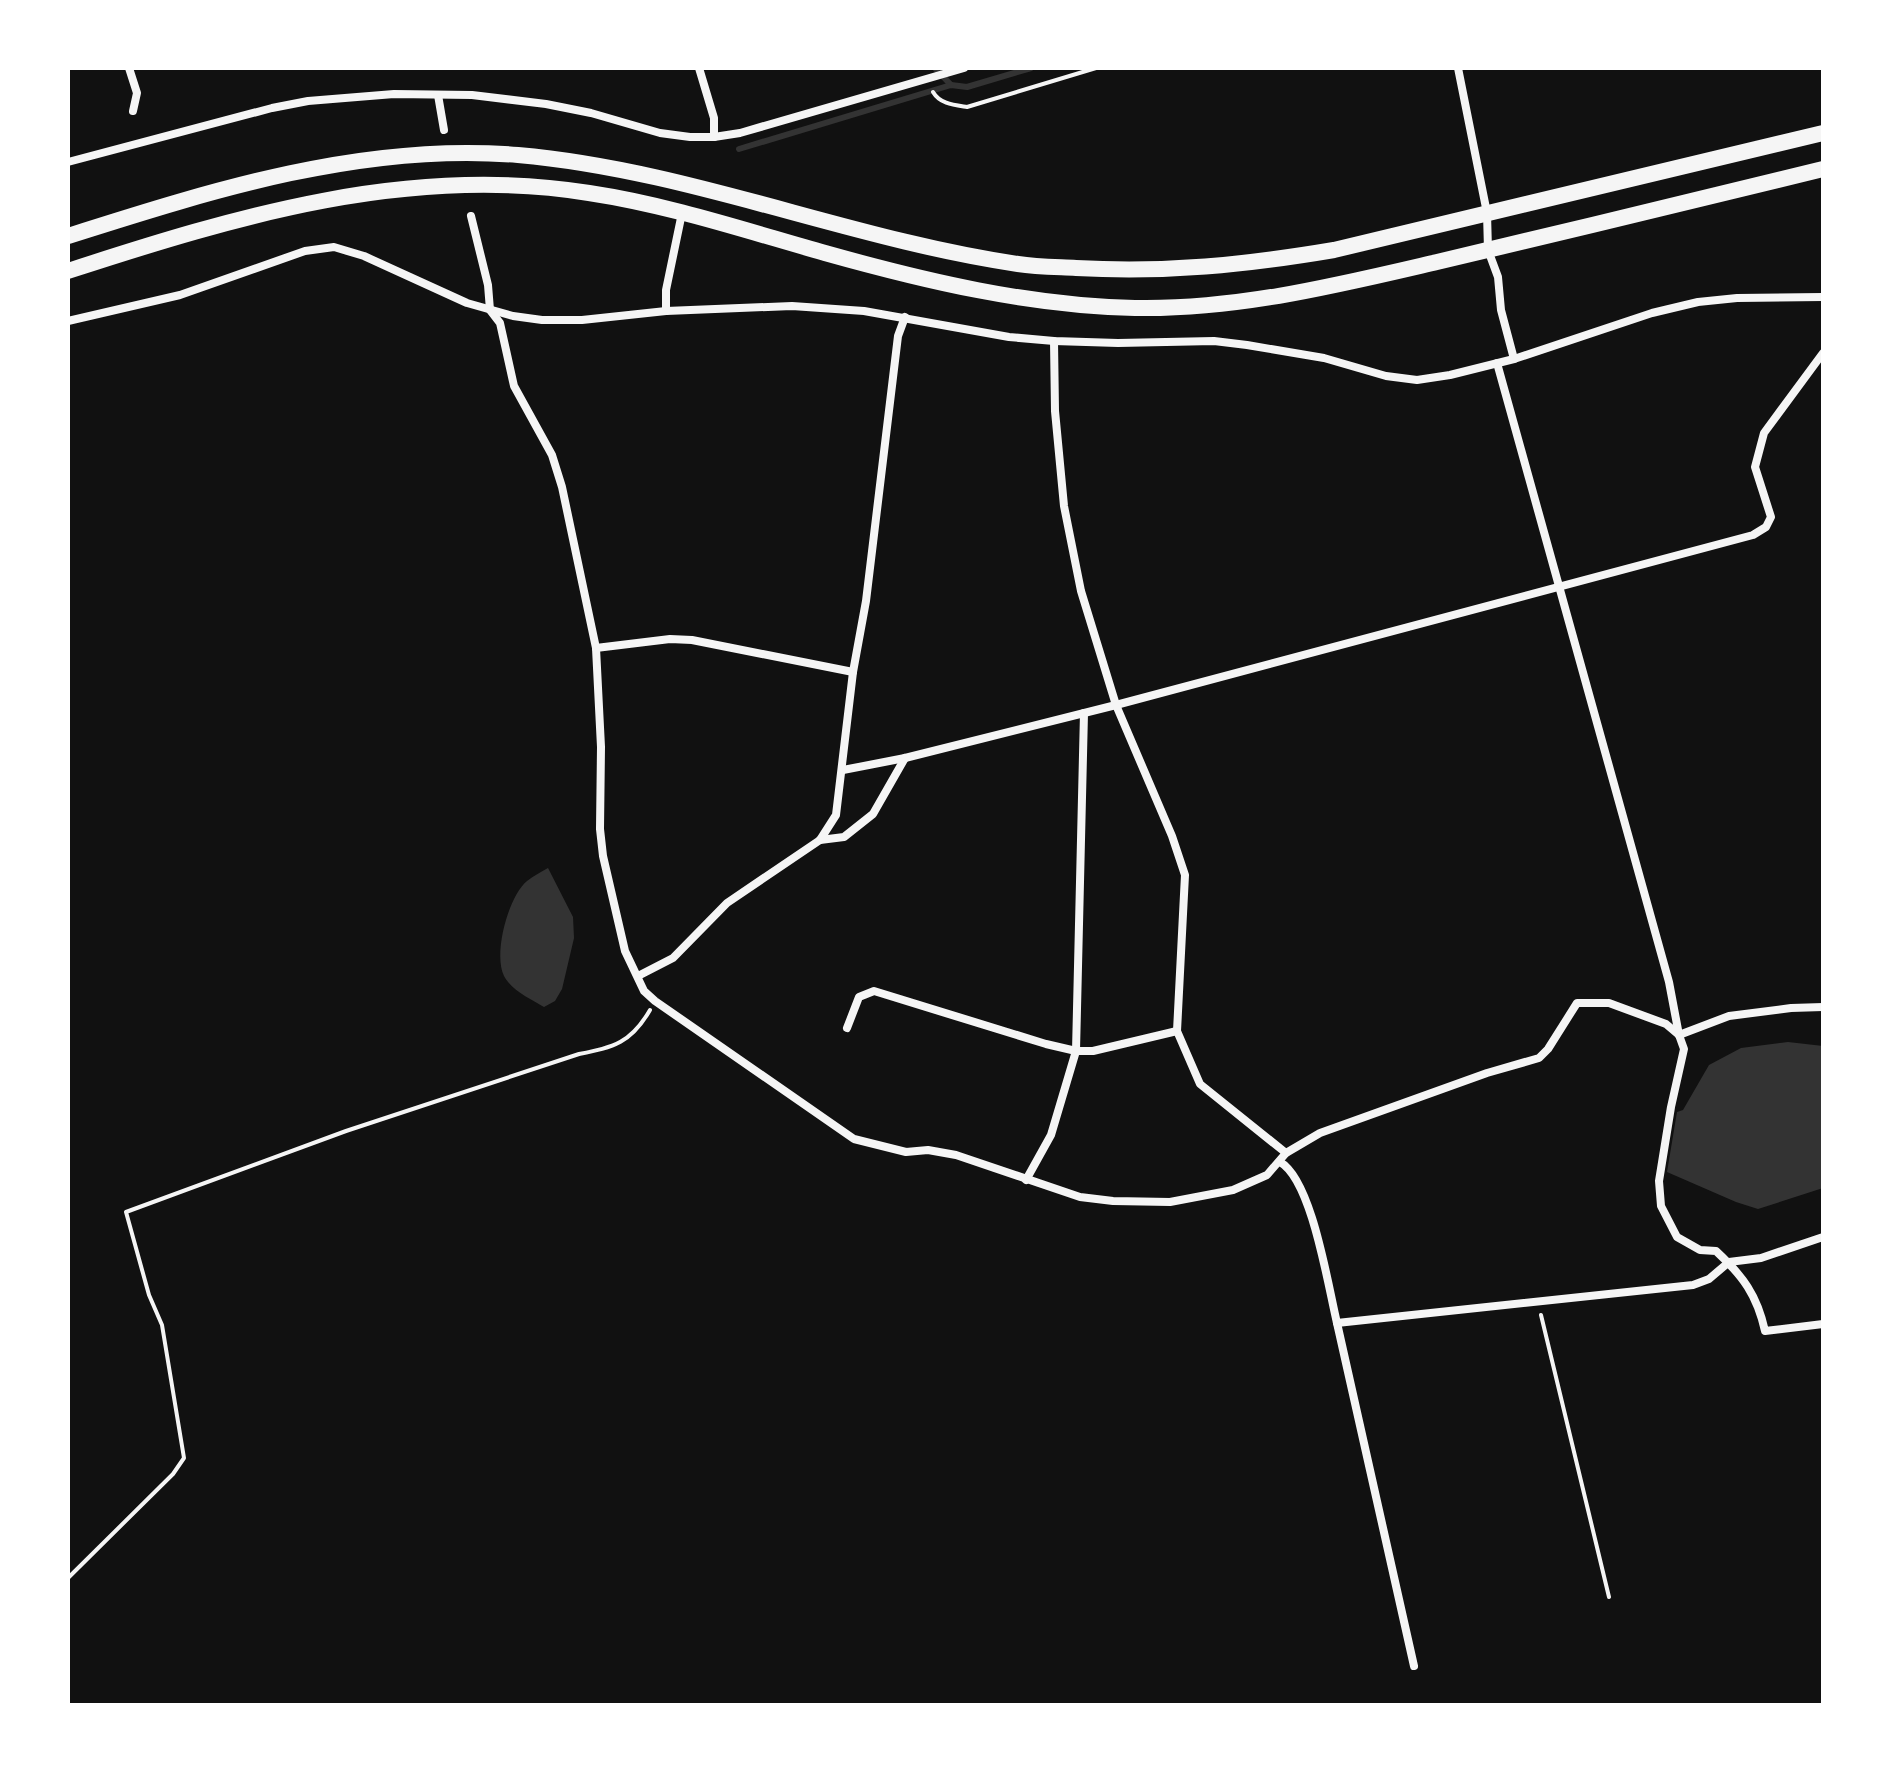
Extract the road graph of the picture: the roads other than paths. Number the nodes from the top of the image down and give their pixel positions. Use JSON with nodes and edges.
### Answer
{"nodes":[{"id":1,"x":129,"y":68,"type":"edge"},
{"id":2,"x":699,"y":68,"type":"edge"},
{"id":3,"x":964,"y":68,"type":"edge"},
{"id":4,"x":1458,"y":68,"type":"edge"},
{"id":5,"x":438,"y":95,"type":"junction"},
{"id":6,"x":133,"y":111,"type":"dead end"},
{"id":7,"x":444,"y":130,"type":"dead end"},
{"id":8,"x":1823,"y":133,"type":"edge"},
{"id":9,"x":714,"y":137,"type":"junction"},
{"id":10,"x":68,"y":162,"type":"edge"},
{"id":11,"x":1823,"y":169,"type":"edge"},
{"id":12,"x":682,"y":212,"type":"junction"},
{"id":13,"x":1487,"y":213,"type":"junction"},
{"id":14,"x":471,"y":216,"type":"dead end"},
{"id":15,"x":68,"y":236,"type":"edge"},
{"id":16,"x":1488,"y":250,"type":"junction"},
{"id":17,"x":68,"y":271,"type":"edge"},
{"id":18,"x":1823,"y":297,"type":"edge"},
{"id":19,"x":490,"y":310,"type":"junction"},
{"id":20,"x":666,"y":311,"type":"junction"},
{"id":21,"x":905,"y":317,"type":"junction"},
{"id":22,"x":68,"y":321,"type":"edge"},
{"id":23,"x":1054,"y":341,"type":"junction"},
{"id":24,"x":1823,"y":353,"type":"edge"},
{"id":25,"x":1514,"y":359,"type":"junction"},
{"id":26,"x":1497,"y":363,"type":"junction"},
{"id":27,"x":1558,"y":586,"type":"junction"},
{"id":28,"x":596,"y":648,"type":"junction"},
{"id":29,"x":853,"y":672,"type":"junction"},
{"id":30,"x":1116,"y":705,"type":"junction"},
{"id":31,"x":1084,"y":713,"type":"junction"},
{"id":32,"x":905,"y":758,"type":"junction"},
{"id":33,"x":843,"y":770,"type":"junction"},
{"id":34,"x":820,"y":840,"type":"junction"},
{"id":35,"x":638,"y":976,"type":"junction"},
{"id":36,"x":1823,"y":1007,"type":"edge"},
{"id":37,"x":847,"y":1028,"type":"dead end"},
{"id":38,"x":1177,"y":1031,"type":"junction"},
{"id":39,"x":1679,"y":1035,"type":"junction"},
{"id":40,"x":1076,"y":1051,"type":"junction"},
{"id":41,"x":1286,"y":1153,"type":"junction"},
{"id":42,"x":1280,"y":1162,"type":"junction"},
{"id":43,"x":1026,"y":1180,"type":"junction"},
{"id":44,"x":1823,"y":1237,"type":"edge"},
{"id":45,"x":1729,"y":1262,"type":"junction"},
{"id":46,"x":1337,"y":1323,"type":"junction"},
{"id":47,"x":1823,"y":1324,"type":"edge"},
{"id":48,"x":1414,"y":1666,"type":"dead end"}],
"edges":[{"from":1,"to":6,"type":"street"},
{"from":2,"to":9,"type":"street"},
{"from":3,"to":9,"type":"street"},
{"from":4,"to":13,"type":"street"},
{"from":5,"to":7,"type":"street"},
{"from":5,"to":9,"type":"street"},
{"from":5,"to":10,"type":"street"},
{"from":8,"to":13,"type":"highway"},
{"from":11,"to":16,"type":"highway"},
{"from":12,"to":16,"type":"highway"},
{"from":12,"to":17,"type":"highway"},
{"from":12,"to":20,"type":"street"},
{"from":13,"to":15,"type":"highway"},
{"from":13,"to":16,"type":"street"},
{"from":14,"to":19,"type":"street"},
{"from":16,"to":25,"type":"street"},
{"from":18,"to":25,"type":"street"},
{"from":19,"to":20,"type":"street"},
{"from":19,"to":22,"type":"street"},
{"from":19,"to":28,"type":"street"},
{"from":20,"to":21,"type":"street"},
{"from":21,"to":23,"type":"street"},
{"from":21,"to":29,"type":"street"},
{"from":23,"to":26,"type":"street"},
{"from":23,"to":30,"type":"street"},
{"from":24,"to":27,"type":"street"},
{"from":25,"to":26,"type":"street"},
{"from":26,"to":27,"type":"street"},
{"from":27,"to":30,"type":"street"},
{"from":27,"to":39,"type":"street"},
{"from":28,"to":29,"type":"street"},
{"from":28,"to":35,"type":"street"},
{"from":29,"to":33,"type":"street"},
{"from":30,"to":31,"type":"street"},
{"from":30,"to":38,"type":"street"},
{"from":31,"to":32,"type":"street"},
{"from":31,"to":40,"type":"street"},
{"from":32,"to":33,"type":"street"},
{"from":32,"to":34,"type":"street"},
{"from":33,"to":34,"type":"street"},
{"from":34,"to":35,"type":"street"},
{"from":35,"to":43,"type":"street"},
{"from":36,"to":39,"type":"street"},
{"from":37,"to":40,"type":"street"},
{"from":38,"to":40,"type":"street"},
{"from":38,"to":41,"type":"street"},
{"from":39,"to":41,"type":"street"},
{"from":39,"to":45,"type":"street"},
{"from":40,"to":43,"type":"street"},
{"from":41,"to":42,"type":"street"},
{"from":42,"to":43,"type":"street"},
{"from":42,"to":46,"type":"street"},
{"from":44,"to":45,"type":"street"},
{"from":45,"to":46,"type":"street"},
{"from":45,"to":47,"type":"street"},
{"from":46,"to":48,"type":"street"}]}
